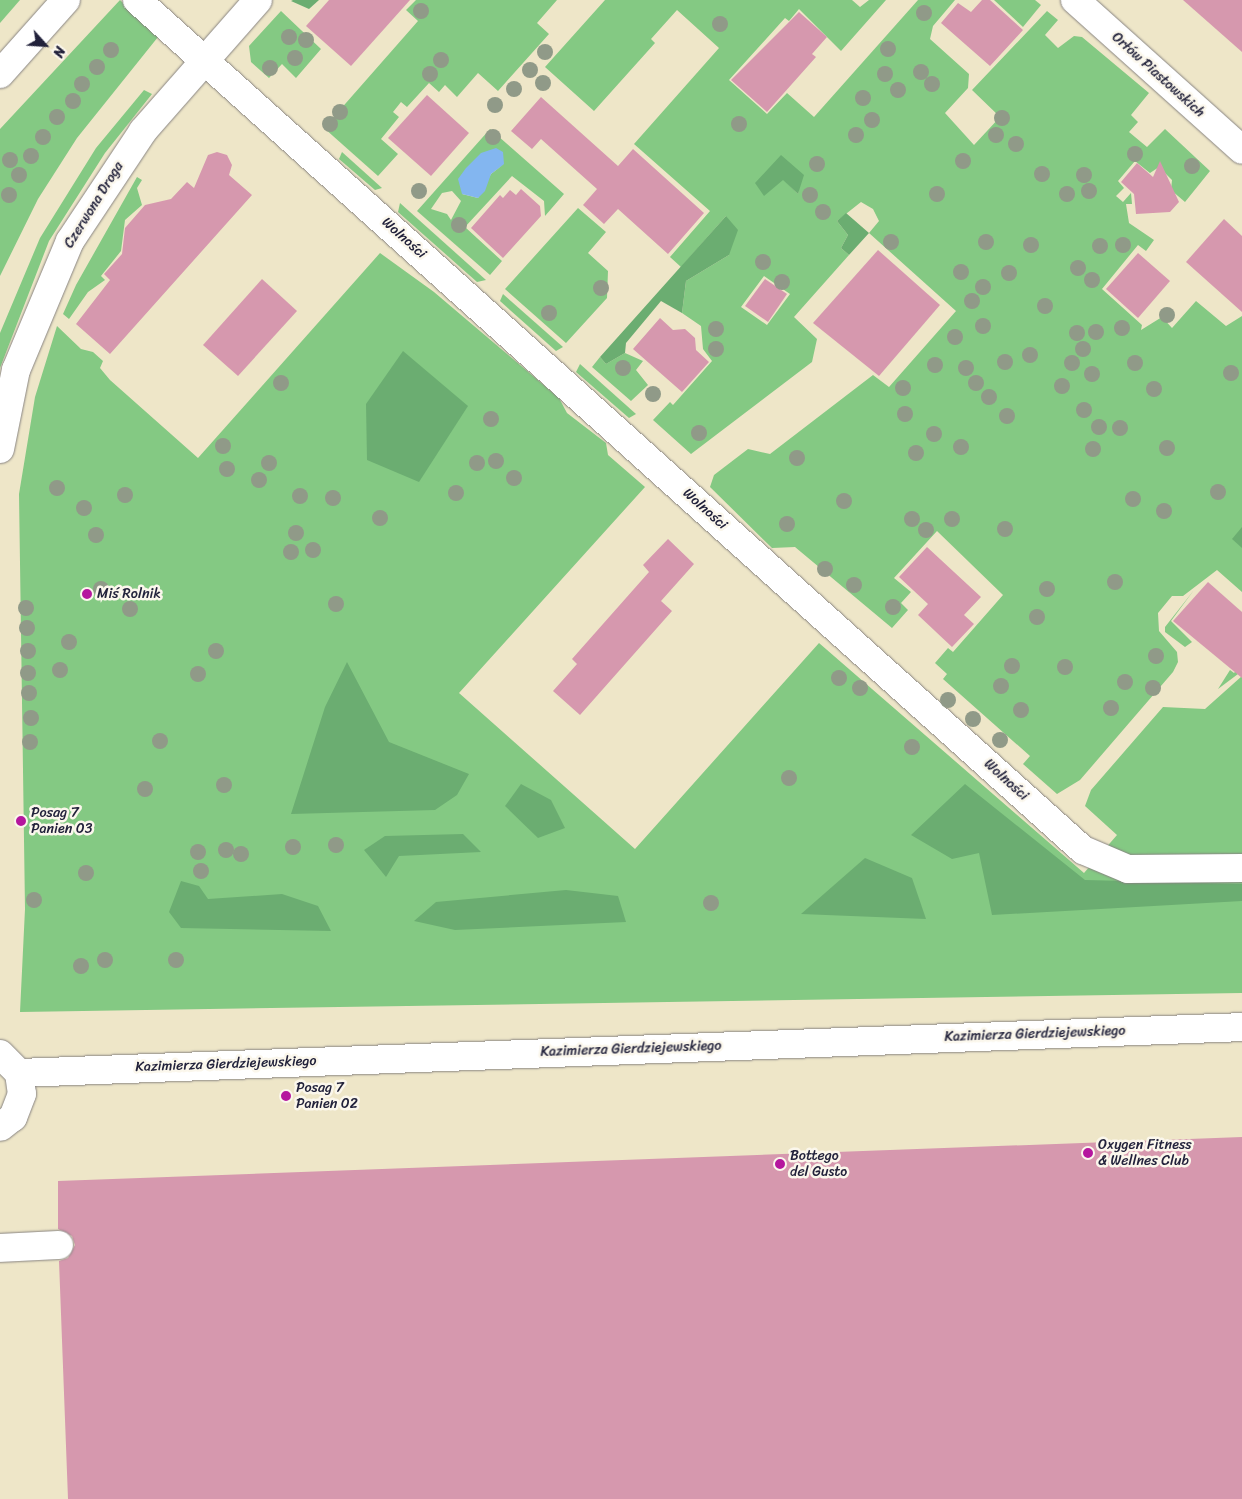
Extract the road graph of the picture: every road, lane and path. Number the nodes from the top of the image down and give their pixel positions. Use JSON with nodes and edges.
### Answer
{"nodes":[{"id":1,"x":66,"y":0,"type":"edge"},
{"id":2,"x":137,"y":0,"type":"edge"},
{"id":3,"x":258,"y":0,"type":"edge"},
{"id":4,"x":1075,"y":0,"type":"edge"},
{"id":5,"x":205,"y":59,"type":"junction"},
{"id":6,"x":0,"y":74,"type":"edge"},
{"id":7,"x":1242,"y":150,"type":"edge"},
{"id":8,"x":0,"y":449,"type":"edge"},
{"id":9,"x":1242,"y":868,"type":"edge"},
{"id":10,"x":1242,"y":1027,"type":"edge"},
{"id":11,"x":0,"y":1054,"type":"edge"},
{"id":12,"x":19,"y":1073,"type":"junction"},
{"id":13,"x":0,"y":1127,"type":"edge"},
{"id":14,"x":59,"y":1245,"type":"dead end"},
{"id":15,"x":0,"y":1248,"type":"edge"}],
"edges":[{"from":1,"to":6,"type":"street"},
{"from":2,"to":5,"type":"street","name":"Wolności"},
{"from":3,"to":5,"type":"street","name":"Czerwona Droga"},
{"from":4,"to":7,"type":"street","name":"Orłów Piastowskich"},
{"from":5,"to":8,"type":"street","name":"Czerwona Droga"},
{"from":5,"to":9,"type":"street","name":"Wolności"},
{"from":10,"to":12,"type":"street","name":"Kazimierza Gierdziejewskiego"},
{"from":11,"to":12,"type":"street"},
{"from":12,"to":13,"type":"street"},
{"from":14,"to":15,"type":"street"}]}
